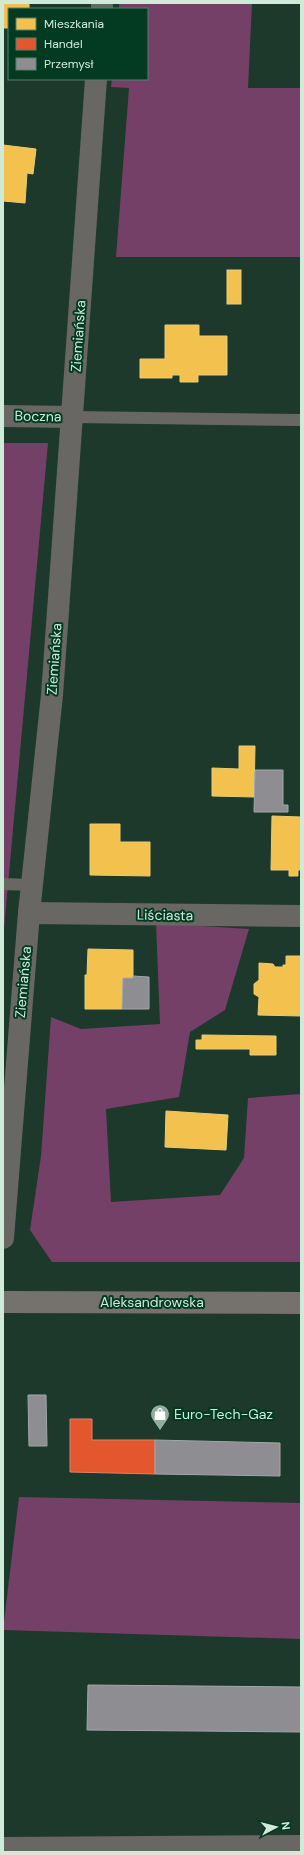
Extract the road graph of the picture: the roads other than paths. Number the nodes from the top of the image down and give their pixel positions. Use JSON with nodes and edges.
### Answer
{"nodes":[{"id":1,"x":96,"y":80,"type":"edge"},
{"id":2,"x":3,"y":416,"type":"edge"},
{"id":3,"x":73,"y":416,"type":"junction"},
{"id":4,"x":301,"y":420,"type":"edge"},
{"id":5,"x":3,"y":884,"type":"edge"},
{"id":6,"x":32,"y":885,"type":"junction"},
{"id":7,"x":29,"y":913,"type":"junction"},
{"id":8,"x":301,"y":916,"type":"edge"},
{"id":9,"x":3,"y":1238,"type":"edge"},
{"id":10,"x":3,"y":1302,"type":"edge"},
{"id":11,"x":301,"y":1302,"type":"edge"},
{"id":12,"x":301,"y":1846,"type":"edge"},
{"id":13,"x":3,"y":1848,"type":"edge"}],
"edges":[{"from":1,"to":3,"type":"street","name":"Ziemiańska"},
{"from":2,"to":3,"type":"street","name":"Boczna"},
{"from":3,"to":4,"type":"lane"},
{"from":3,"to":6,"type":"street","name":"Ziemiańska"},
{"from":5,"to":6,"type":"lane"},
{"from":6,"to":7,"type":"street","name":"Ziemiańska"},
{"from":7,"to":8,"type":"street","name":"Liściasta"},
{"from":7,"to":9,"type":"street","name":"Ziemiańska"},
{"from":10,"to":11,"type":"main road","name":"Aleksandrowska"},
{"from":12,"to":13,"type":"street"}]}
